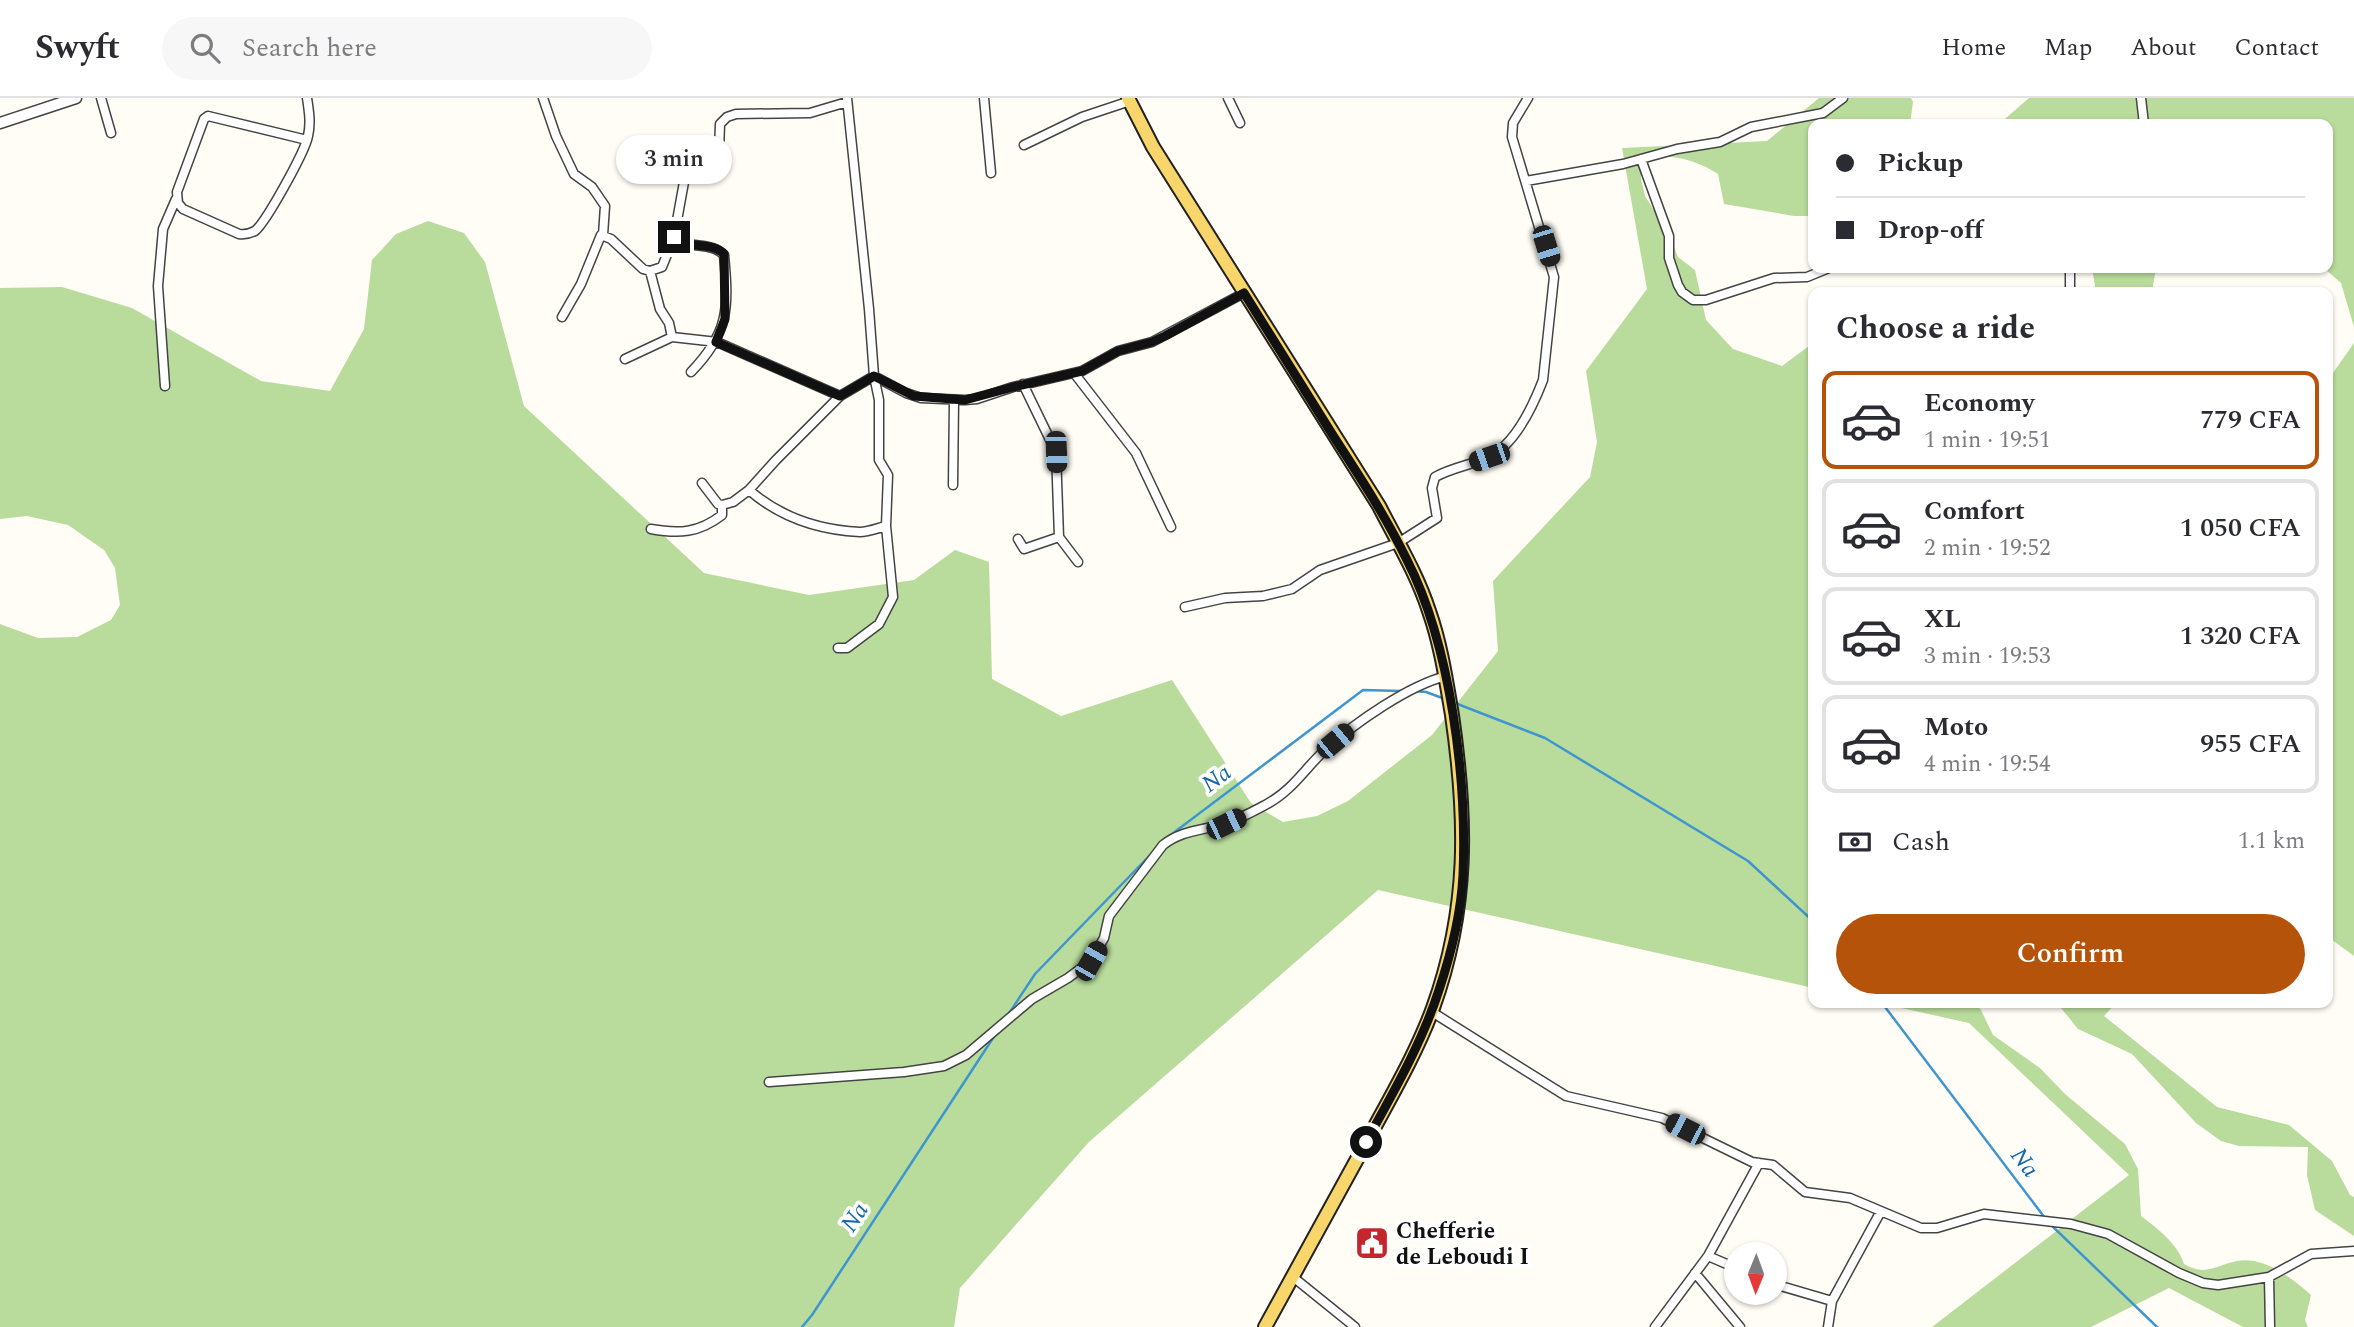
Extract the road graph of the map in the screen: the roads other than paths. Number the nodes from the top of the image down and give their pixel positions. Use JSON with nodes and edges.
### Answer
{"nodes":[{"id":1,"x":76,"y":98,"type":"edge"},
{"id":2,"x":101,"y":98,"type":"edge"},
{"id":3,"x":307,"y":98,"type":"edge"},
{"id":4,"x":543,"y":98,"type":"edge"},
{"id":5,"x":984,"y":98,"type":"edge"},
{"id":6,"x":1228,"y":98,"type":"edge"},
{"id":7,"x":1528,"y":98,"type":"edge"},
{"id":8,"x":1843,"y":98,"type":"edge"},
{"id":9,"x":2141,"y":98,"type":"edge"},
{"id":10,"x":847,"y":100,"type":"edge"},
{"id":11,"x":1129,"y":100,"type":"edge"},
{"id":12,"x":2143,"y":119,"type":"edge"},
{"id":13,"x":0,"y":123,"type":"edge"},
{"id":14,"x":1240,"y":123,"type":"dead end"},
{"id":15,"x":111,"y":133,"type":"dead end"},
{"id":16,"x":307,"y":140,"type":"junction"},
{"id":17,"x":1024,"y":145,"type":"dead end"},
{"id":18,"x":1642,"y":159,"type":"junction"},
{"id":19,"x":991,"y":173,"type":"dead end"},
{"id":20,"x":1526,"y":181,"type":"junction"},
{"id":21,"x":176,"y":199,"type":"junction"},
{"id":22,"x":603,"y":235,"type":"junction"},
{"id":23,"x":674,"y":237,"type":"junction"},
{"id":24,"x":650,"y":271,"type":"junction"},
{"id":25,"x":1817,"y":273,"type":"edge"},
{"id":26,"x":1244,"y":293,"type":"junction"},
{"id":27,"x":562,"y":317,"type":"dead end"},
{"id":28,"x":672,"y":337,"type":"junction"},
{"id":29,"x":716,"y":342,"type":"junction"},
{"id":30,"x":625,"y":359,"type":"dead end"},
{"id":31,"x":691,"y":372,"type":"dead end"},
{"id":32,"x":1074,"y":373,"type":"junction"},
{"id":33,"x":874,"y":376,"type":"junction"},
{"id":34,"x":1023,"y":384,"type":"junction"},
{"id":35,"x":165,"y":386,"type":"dead end"},
{"id":36,"x":840,"y":396,"type":"junction"},
{"id":37,"x":954,"y":400,"type":"junction"},
{"id":38,"x":702,"y":483,"type":"dead end"},
{"id":39,"x":953,"y":485,"type":"dead end"},
{"id":40,"x":749,"y":490,"type":"junction"},
{"id":41,"x":722,"y":505,"type":"junction"},
{"id":42,"x":887,"y":526,"type":"junction"},
{"id":43,"x":1171,"y":527,"type":"dead end"},
{"id":44,"x":651,"y":529,"type":"dead end"},
{"id":45,"x":1059,"y":537,"type":"junction"},
{"id":46,"x":1018,"y":539,"type":"dead end"},
{"id":47,"x":1398,"y":543,"type":"junction"},
{"id":48,"x":1078,"y":562,"type":"dead end"},
{"id":49,"x":1185,"y":607,"type":"dead end"},
{"id":50,"x":838,"y":648,"type":"dead end"},
{"id":51,"x":1446,"y":676,"type":"junction"},
{"id":52,"x":1432,"y":1012,"type":"junction"},
{"id":53,"x":769,"y":1082,"type":"dead end"},
{"id":54,"x":1759,"y":1163,"type":"junction"},
{"id":55,"x":1881,"y":1211,"type":"junction"},
{"id":56,"x":2354,"y":1251,"type":"edge"},
{"id":57,"x":1708,"y":1256,"type":"junction"},
{"id":58,"x":1724,"y":1263,"type":"edge"},
{"id":59,"x":1695,"y":1273,"type":"junction"},
{"id":60,"x":1293,"y":1277,"type":"junction"},
{"id":61,"x":2269,"y":1277,"type":"junction"},
{"id":62,"x":1787,"y":1288,"type":"edge"},
{"id":63,"x":1832,"y":1301,"type":"junction"},
{"id":64,"x":1265,"y":1327,"type":"edge"},
{"id":65,"x":1355,"y":1327,"type":"edge"},
{"id":66,"x":1655,"y":1327,"type":"edge"},
{"id":67,"x":1741,"y":1327,"type":"edge"},
{"id":68,"x":1828,"y":1327,"type":"edge"},
{"id":69,"x":2270,"y":1327,"type":"edge"}],
"edges":[{"from":1,"to":13,"type":"street"},
{"from":2,"to":15,"type":"street"},
{"from":3,"to":16,"type":"street"},
{"from":4,"to":22,"type":"street"},
{"from":5,"to":19,"type":"street"},
{"from":6,"to":14,"type":"street"},
{"from":7,"to":20,"type":"street"},
{"from":8,"to":18,"type":"street"},
{"from":9,"to":12,"type":"street"},
{"from":10,"to":23,"type":"street"},
{"from":10,"to":33,"type":"street"},
{"from":11,"to":17,"type":"street"},
{"from":11,"to":26,"type":"main road"},
{"from":16,"to":21,"type":"street"},
{"from":16,"to":21,"type":"street"},
{"from":18,"to":20,"type":"street"},
{"from":18,"to":25,"type":"street"},
{"from":20,"to":47,"type":"street"},
{"from":21,"to":35,"type":"street"},
{"from":22,"to":24,"type":"street"},
{"from":22,"to":27,"type":"street"},
{"from":23,"to":24,"type":"street"},
{"from":23,"to":29,"type":"street"},
{"from":24,"to":28,"type":"street"},
{"from":26,"to":32,"type":"street"},
{"from":26,"to":47,"type":"main road"},
{"from":28,"to":29,"type":"street"},
{"from":28,"to":30,"type":"street"},
{"from":29,"to":31,"type":"street"},
{"from":29,"to":36,"type":"street"},
{"from":32,"to":34,"type":"street"},
{"from":32,"to":43,"type":"street"},
{"from":33,"to":36,"type":"street"},
{"from":33,"to":37,"type":"street"},
{"from":33,"to":42,"type":"street"},
{"from":34,"to":37,"type":"street"},
{"from":34,"to":45,"type":"street"},
{"from":36,"to":40,"type":"street"},
{"from":37,"to":39,"type":"street"},
{"from":38,"to":41,"type":"street"},
{"from":40,"to":41,"type":"street"},
{"from":40,"to":42,"type":"street"},
{"from":41,"to":44,"type":"street"},
{"from":42,"to":50,"type":"street"},
{"from":45,"to":46,"type":"street"},
{"from":45,"to":48,"type":"street"},
{"from":47,"to":49,"type":"street"},
{"from":47,"to":51,"type":"main road"},
{"from":51,"to":52,"type":"main road"},
{"from":51,"to":53,"type":"street"},
{"from":52,"to":54,"type":"street"},
{"from":52,"to":60,"type":"main road"},
{"from":54,"to":55,"type":"street"},
{"from":54,"to":57,"type":"street"},
{"from":55,"to":61,"type":"street"},
{"from":55,"to":63,"type":"street"},
{"from":56,"to":61,"type":"street"},
{"from":57,"to":58,"type":"street"},
{"from":57,"to":59,"type":"street"},
{"from":59,"to":66,"type":"street"},
{"from":59,"to":67,"type":"street"},
{"from":60,"to":64,"type":"main road"},
{"from":60,"to":65,"type":"street"},
{"from":61,"to":69,"type":"street"},
{"from":62,"to":63,"type":"street"},
{"from":63,"to":68,"type":"street"}]}
